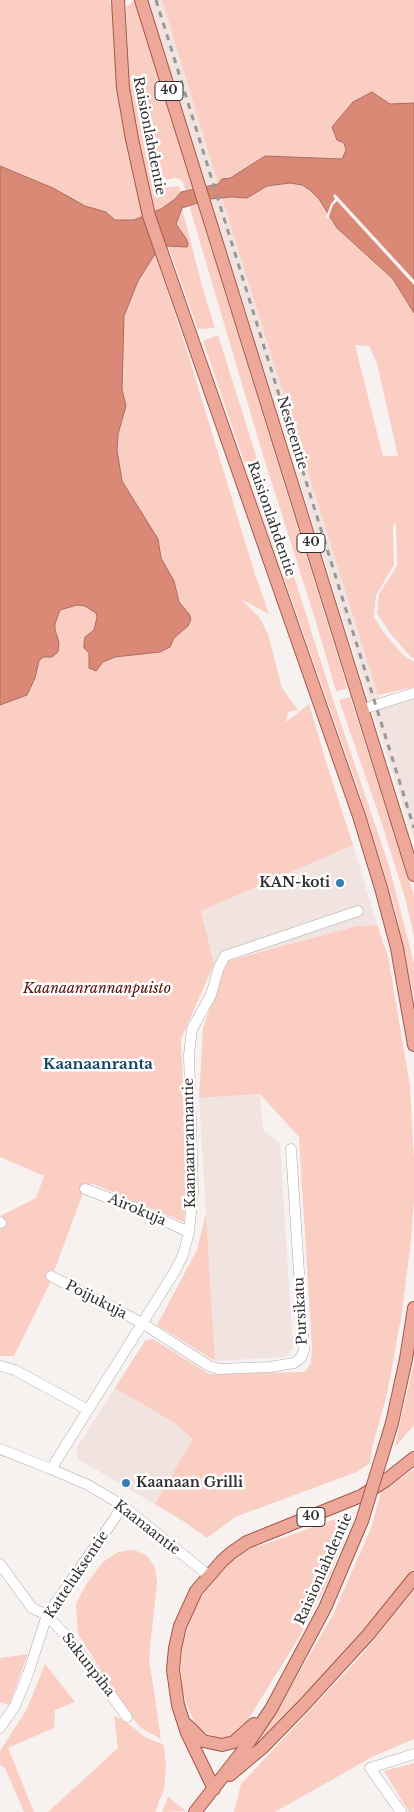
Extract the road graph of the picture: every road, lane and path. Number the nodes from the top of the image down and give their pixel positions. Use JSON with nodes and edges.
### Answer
{"nodes":[{"id":1,"x":118,"y":0,"type":"edge"},
{"id":2,"x":141,"y":0,"type":"edge"},
{"id":3,"x":414,"y":693,"type":"edge"},
{"id":4,"x":363,"y":709,"type":"junction"},
{"id":5,"x":414,"y":875,"type":"edge"},
{"id":6,"x":358,"y":911,"type":"dead end"},
{"id":7,"x":414,"y":1045,"type":"edge"},
{"id":8,"x":291,"y":1149,"type":"dead end"},
{"id":9,"x":85,"y":1189,"type":"dead end"},
{"id":10,"x":189,"y":1232,"type":"junction"},
{"id":11,"x":51,"y":1276,"type":"dead end"},
{"id":12,"x":414,"y":1308,"type":"edge"},
{"id":13,"x":142,"y":1323,"type":"junction"},
{"id":14,"x":1,"y":1366,"type":"edge"},
{"id":15,"x":88,"y":1410,"type":"junction"},
{"id":16,"x":0,"y":1449,"type":"edge"},
{"id":17,"x":414,"y":1458,"type":"edge"},
{"id":18,"x":51,"y":1469,"type":"junction"},
{"id":19,"x":122,"y":1505,"type":"junction"},
{"id":20,"x":0,"y":1564,"type":"edge"},
{"id":21,"x":208,"y":1576,"type":"junction"},
{"id":22,"x":414,"y":1578,"type":"edge"},
{"id":23,"x":47,"y":1615,"type":"junction"},
{"id":24,"x":271,"y":1709,"type":"junction"},
{"id":25,"x":127,"y":1717,"type":"dead end"},
{"id":26,"x":183,"y":1721,"type":"junction"},
{"id":27,"x":0,"y":1728,"type":"edge"},
{"id":28,"x":414,"y":1754,"type":"edge"},
{"id":29,"x":214,"y":1789,"type":"junction"},
{"id":30,"x":195,"y":1812,"type":"edge"},
{"id":31,"x":401,"y":1812,"type":"edge"}],
"edges":[{"from":1,"to":7,"type":"main road","name":"Raisionlahdentie"},
{"from":2,"to":4,"type":"main road","name":"Nesteentie","number":"40"},
{"from":3,"to":4,"type":"street"},
{"from":4,"to":5,"type":"main road","name":"Nesteentie","number":"40"},
{"from":6,"to":10,"type":"street","name":"Kaanaanrannantie"},
{"from":8,"to":13,"type":"street","name":"Pursikatu"},
{"from":9,"to":10,"type":"street","name":"Airokuja"},
{"from":10,"to":13,"type":"street","name":"Kaanaanrannantie"},
{"from":11,"to":13,"type":"street","name":"Poijukuja"},
{"from":12,"to":24,"type":"main road","name":"Raisionlahdentie","bridge":true},
{"from":13,"to":15,"type":"street","name":"Kaanaanrannantie"},
{"from":14,"to":15,"type":"street"},
{"from":15,"to":18,"type":"street","name":"Kaanaanrannantie"},
{"from":16,"to":18,"type":"street","name":"Kaanaantie"},
{"from":17,"to":21,"type":"main road","number":"40"},
{"from":18,"to":19,"type":"street","name":"Kaanaantie"},
{"from":19,"to":21,"type":"street","name":"Kaanaantie"},
{"from":19,"to":23,"type":"street","name":"Katteluksentie"},
{"from":20,"to":23,"type":"street","name":"Sakunpiha"},
{"from":21,"to":26,"type":"main road","number":"40"},
{"from":22,"to":29,"type":"main road"},
{"from":23,"to":25,"type":"street","name":"Sakunpiha"},
{"from":23,"to":27,"type":"street","name":"Katteluksentie"},
{"from":24,"to":26,"type":"main road"},
{"from":24,"to":29,"type":"main road","name":"Raisionlahdentie"},
{"from":26,"to":29,"type":"main road","number":"40"},
{"from":28,"to":31,"type":"street"},
{"from":29,"to":30,"type":"main road","name":"Raisionlahdentie"}]}
